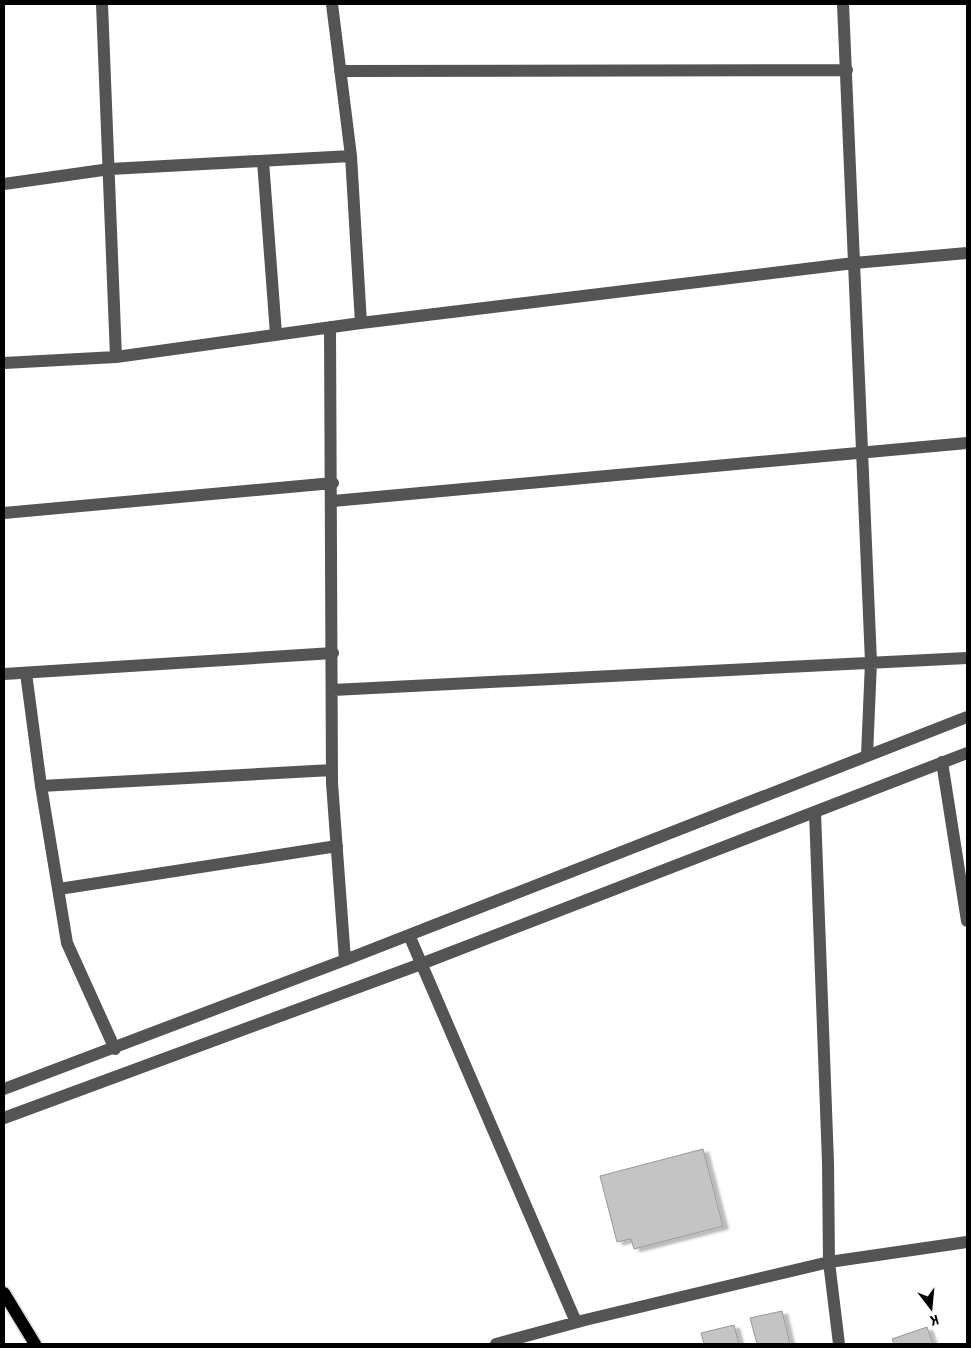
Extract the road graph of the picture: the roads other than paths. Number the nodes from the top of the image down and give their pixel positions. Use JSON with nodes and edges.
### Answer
{"nodes":[{"id":1,"x":102,"y":4,"type":"edge"},
{"id":2,"x":332,"y":4,"type":"edge"},
{"id":3,"x":843,"y":4,"type":"edge"},
{"id":4,"x":847,"y":70,"type":"junction"},
{"id":5,"x":340,"y":71,"type":"junction"},
{"id":6,"x":351,"y":156,"type":"junction"},
{"id":7,"x":263,"y":161,"type":"junction"},
{"id":8,"x":110,"y":169,"type":"junction"},
{"id":9,"x":4,"y":184,"type":"edge"},
{"id":10,"x":967,"y":253,"type":"edge"},
{"id":11,"x":854,"y":264,"type":"junction"},
{"id":12,"x":361,"y":323,"type":"junction"},
{"id":13,"x":330,"y":327,"type":"junction"},
{"id":14,"x":276,"y":334,"type":"junction"},
{"id":15,"x":116,"y":357,"type":"junction"},
{"id":16,"x":4,"y":363,"type":"edge"},
{"id":17,"x":967,"y":443,"type":"edge"},
{"id":18,"x":862,"y":453,"type":"junction"},
{"id":19,"x":333,"y":483,"type":"junction"},
{"id":20,"x":333,"y":501,"type":"junction"},
{"id":21,"x":4,"y":513,"type":"edge"},
{"id":22,"x":333,"y":653,"type":"junction"},
{"id":23,"x":967,"y":658,"type":"edge"},
{"id":24,"x":871,"y":662,"type":"junction"},
{"id":25,"x":26,"y":673,"type":"junction"},
{"id":26,"x":4,"y":674,"type":"edge"},
{"id":27,"x":333,"y":690,"type":"junction"},
{"id":28,"x":967,"y":717,"type":"edge"},
{"id":29,"x":967,"y":753,"type":"edge"},
{"id":30,"x":868,"y":754,"type":"junction"},
{"id":31,"x":942,"y":762,"type":"junction"},
{"id":32,"x":332,"y":770,"type":"junction"},
{"id":33,"x":41,"y":786,"type":"junction"},
{"id":34,"x":814,"y":812,"type":"junction"},
{"id":35,"x":337,"y":846,"type":"junction"},
{"id":36,"x":59,"y":888,"type":"junction"},
{"id":37,"x":967,"y":921,"type":"edge"},
{"id":38,"x":409,"y":935,"type":"junction"},
{"id":39,"x":345,"y":960,"type":"junction"},
{"id":40,"x":422,"y":964,"type":"junction"},
{"id":41,"x":114,"y":1049,"type":"junction"},
{"id":42,"x":4,"y":1089,"type":"edge"},
{"id":43,"x":4,"y":1118,"type":"edge"},
{"id":44,"x":967,"y":1242,"type":"edge"},
{"id":45,"x":829,"y":1262,"type":"junction"},
{"id":46,"x":4,"y":1293,"type":"edge"},
{"id":47,"x":576,"y":1322,"type":"junction"},
{"id":48,"x":35,"y":1344,"type":"edge"},
{"id":49,"x":496,"y":1344,"type":"edge"},
{"id":50,"x":839,"y":1344,"type":"edge"}],
"edges":[{"from":1,"to":8,"type":"street"},
{"from":2,"to":5,"type":"street"},
{"from":3,"to":4,"type":"street"},
{"from":4,"to":5,"type":"street"},
{"from":4,"to":11,"type":"street"},
{"from":5,"to":6,"type":"street"},
{"from":6,"to":7,"type":"street"},
{"from":6,"to":12,"type":"street"},
{"from":7,"to":8,"type":"street"},
{"from":7,"to":14,"type":"street"},
{"from":8,"to":9,"type":"street"},
{"from":8,"to":15,"type":"street"},
{"from":10,"to":11,"type":"street"},
{"from":11,"to":12,"type":"street"},
{"from":11,"to":18,"type":"street"},
{"from":12,"to":13,"type":"street"},
{"from":13,"to":14,"type":"street"},
{"from":13,"to":19,"type":"street"},
{"from":14,"to":15,"type":"street"},
{"from":15,"to":16,"type":"street"},
{"from":17,"to":18,"type":"street"},
{"from":18,"to":20,"type":"street"},
{"from":18,"to":24,"type":"street"},
{"from":19,"to":20,"type":"street"},
{"from":19,"to":21,"type":"street"},
{"from":20,"to":22,"type":"street"},
{"from":22,"to":25,"type":"street"},
{"from":22,"to":27,"type":"street"},
{"from":23,"to":24,"type":"street"},
{"from":24,"to":27,"type":"street"},
{"from":24,"to":30,"type":"street"},
{"from":25,"to":26,"type":"street"},
{"from":25,"to":33,"type":"street"},
{"from":27,"to":32,"type":"street"},
{"from":28,"to":30,"type":"street"},
{"from":29,"to":31,"type":"street"},
{"from":30,"to":38,"type":"street"},
{"from":31,"to":34,"type":"street"},
{"from":31,"to":37,"type":"street"},
{"from":32,"to":33,"type":"street"},
{"from":32,"to":35,"type":"street"},
{"from":33,"to":36,"type":"street"},
{"from":34,"to":40,"type":"street"},
{"from":34,"to":45,"type":"street"},
{"from":35,"to":36,"type":"street"},
{"from":35,"to":39,"type":"street"},
{"from":36,"to":41,"type":"street"},
{"from":38,"to":39,"type":"street"},
{"from":38,"to":40,"type":"street"},
{"from":39,"to":41,"type":"street"},
{"from":40,"to":43,"type":"street"},
{"from":40,"to":47,"type":"street"},
{"from":41,"to":42,"type":"street"},
{"from":44,"to":45,"type":"street"},
{"from":45,"to":47,"type":"street"},
{"from":45,"to":50,"type":"street"},
{"from":46,"to":48,"type":"main road"},
{"from":47,"to":49,"type":"street"}]}
